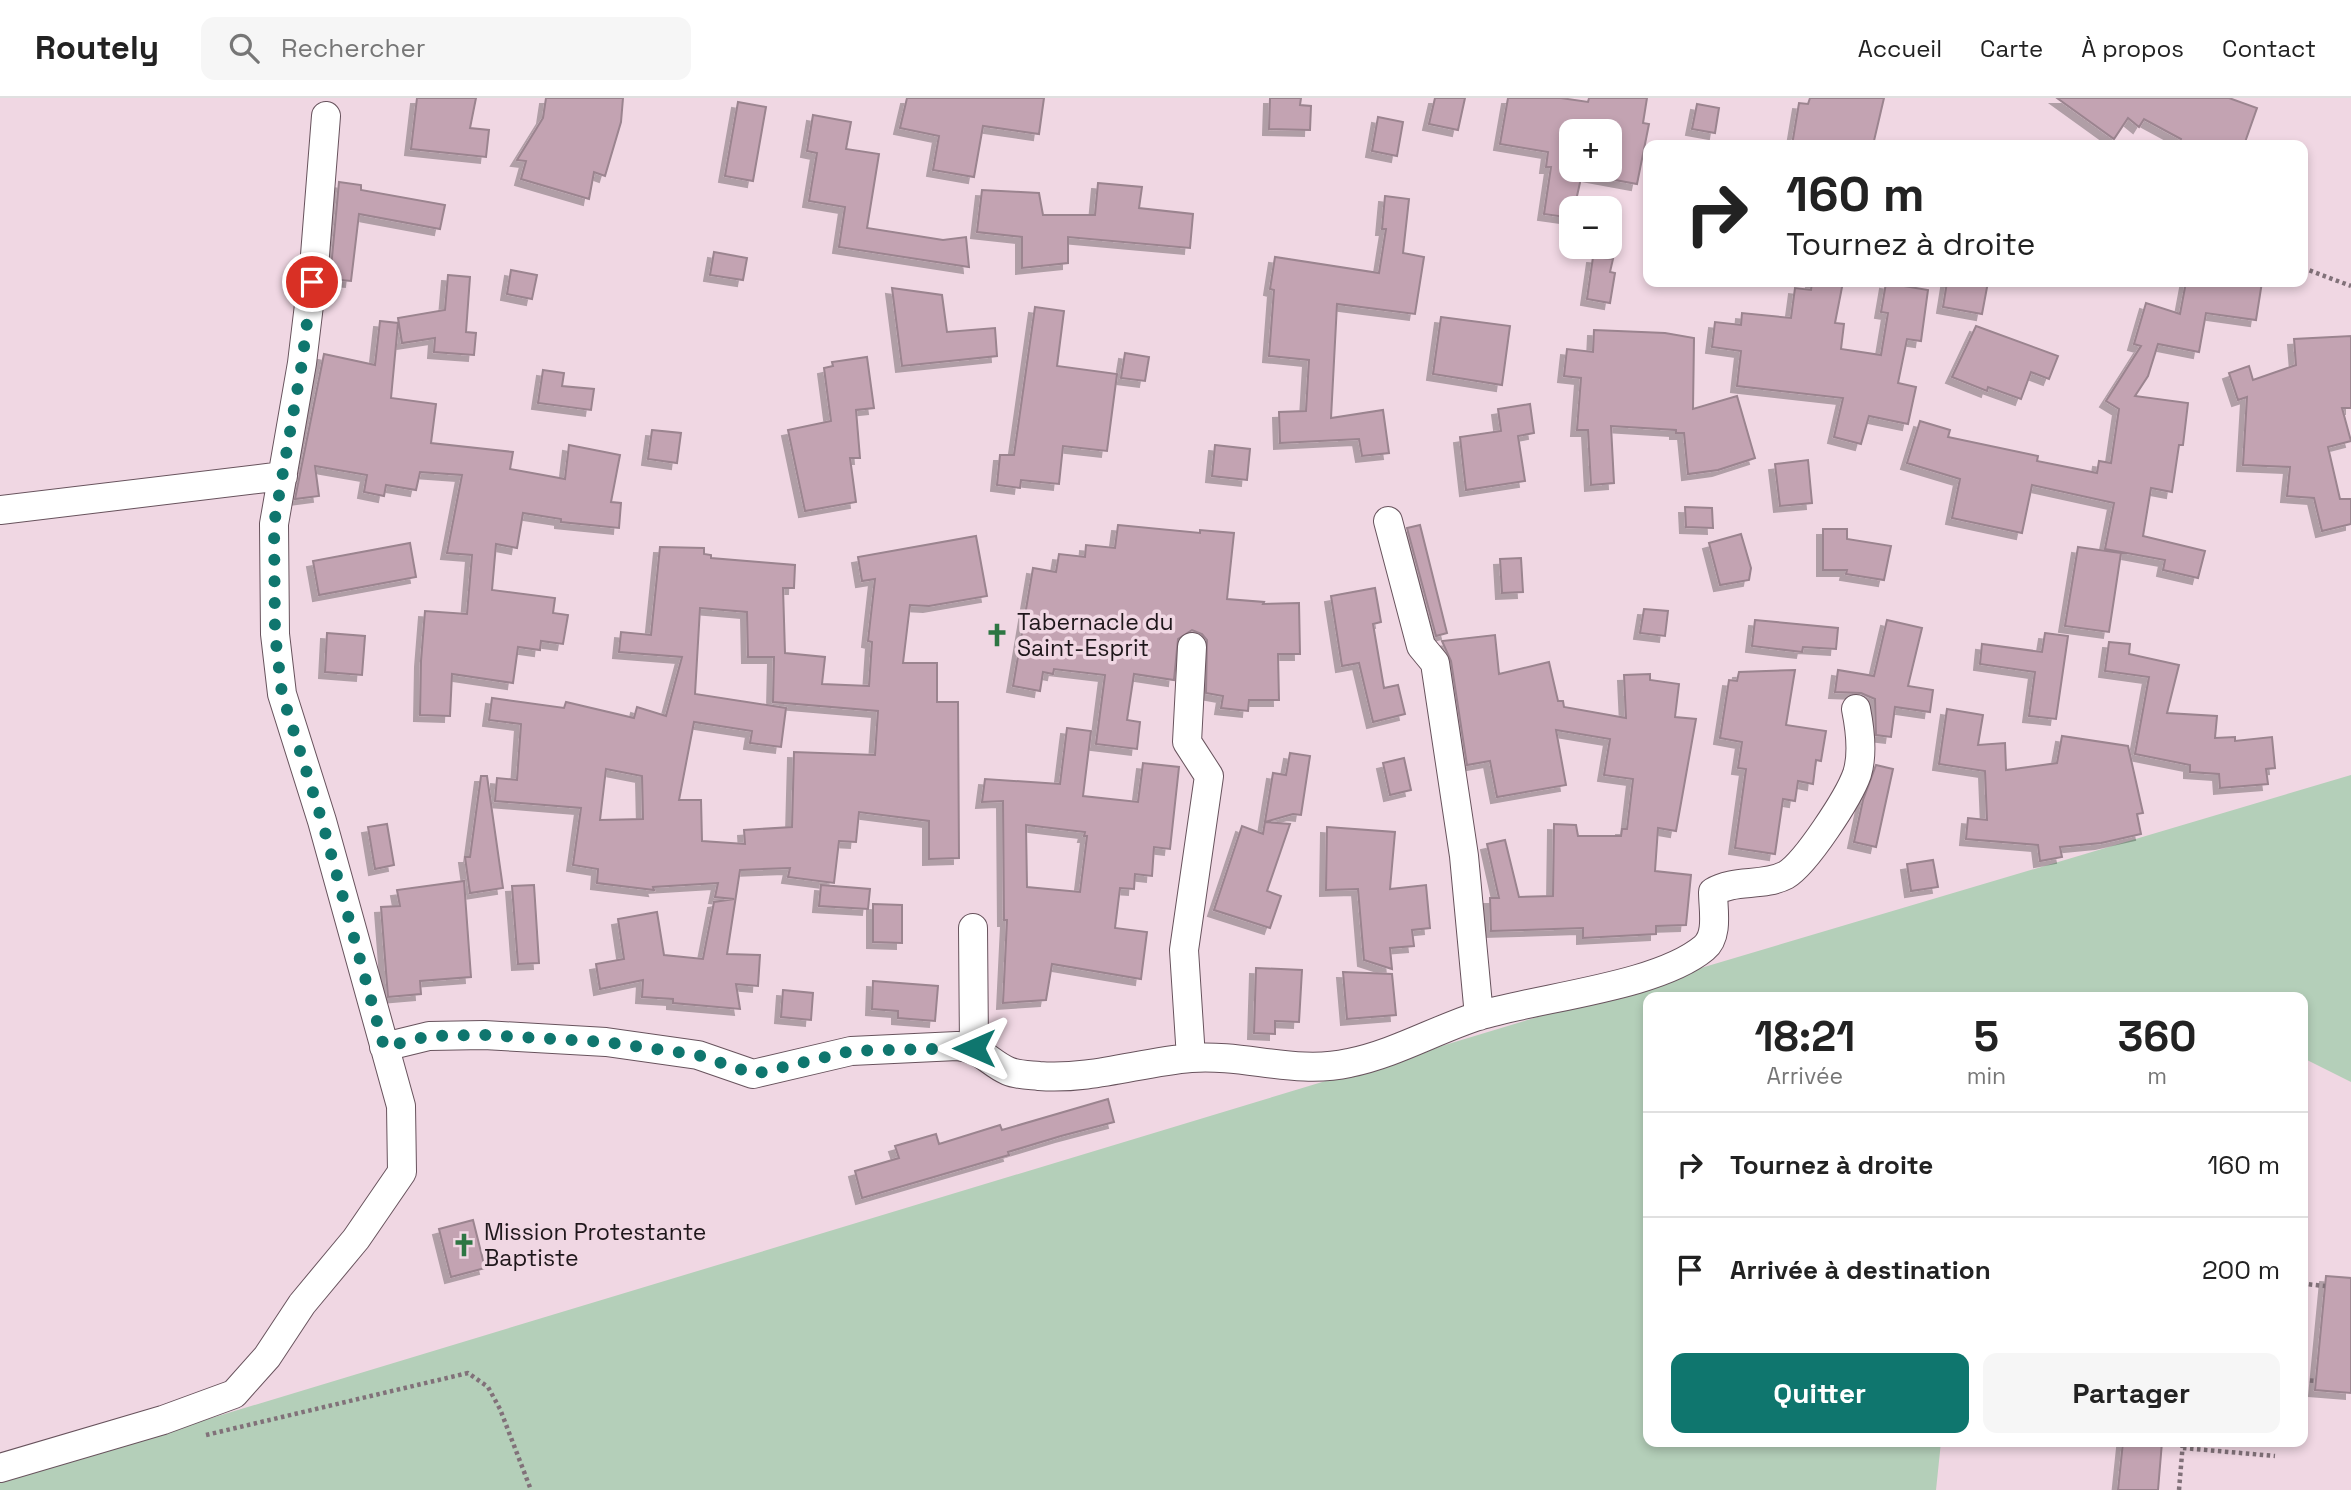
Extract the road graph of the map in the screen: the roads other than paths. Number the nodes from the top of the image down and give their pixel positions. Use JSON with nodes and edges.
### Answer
{"nodes":[{"id":1,"x":326,"y":116,"type":"dead end"},
{"id":2,"x":283,"y":476,"type":"junction"},
{"id":3,"x":0,"y":510,"type":"edge"},
{"id":4,"x":1388,"y":521,"type":"dead end"},
{"id":5,"x":1192,"y":647,"type":"dead end"},
{"id":6,"x":1856,"y":709,"type":"dead end"},
{"id":7,"x":974,"y":928,"type":"dead end"},
{"id":8,"x":1479,"y":1016,"type":"junction"},
{"id":9,"x":384,"y":1047,"type":"junction"},
{"id":10,"x":974,"y":1048,"type":"junction"},
{"id":11,"x":1191,"y":1058,"type":"junction"},
{"id":12,"x":0,"y":1468,"type":"edge"}],
"edges":[{"from":1,"to":2,"type":"street"},
{"from":2,"to":3,"type":"street"},
{"from":2,"to":9,"type":"street"},
{"from":4,"to":8,"type":"street"},
{"from":5,"to":11,"type":"street"},
{"from":6,"to":8,"type":"street"},
{"from":7,"to":10,"type":"street"},
{"from":8,"to":11,"type":"street"},
{"from":9,"to":10,"type":"street"},
{"from":9,"to":12,"type":"street"},
{"from":10,"to":11,"type":"street"}]}
